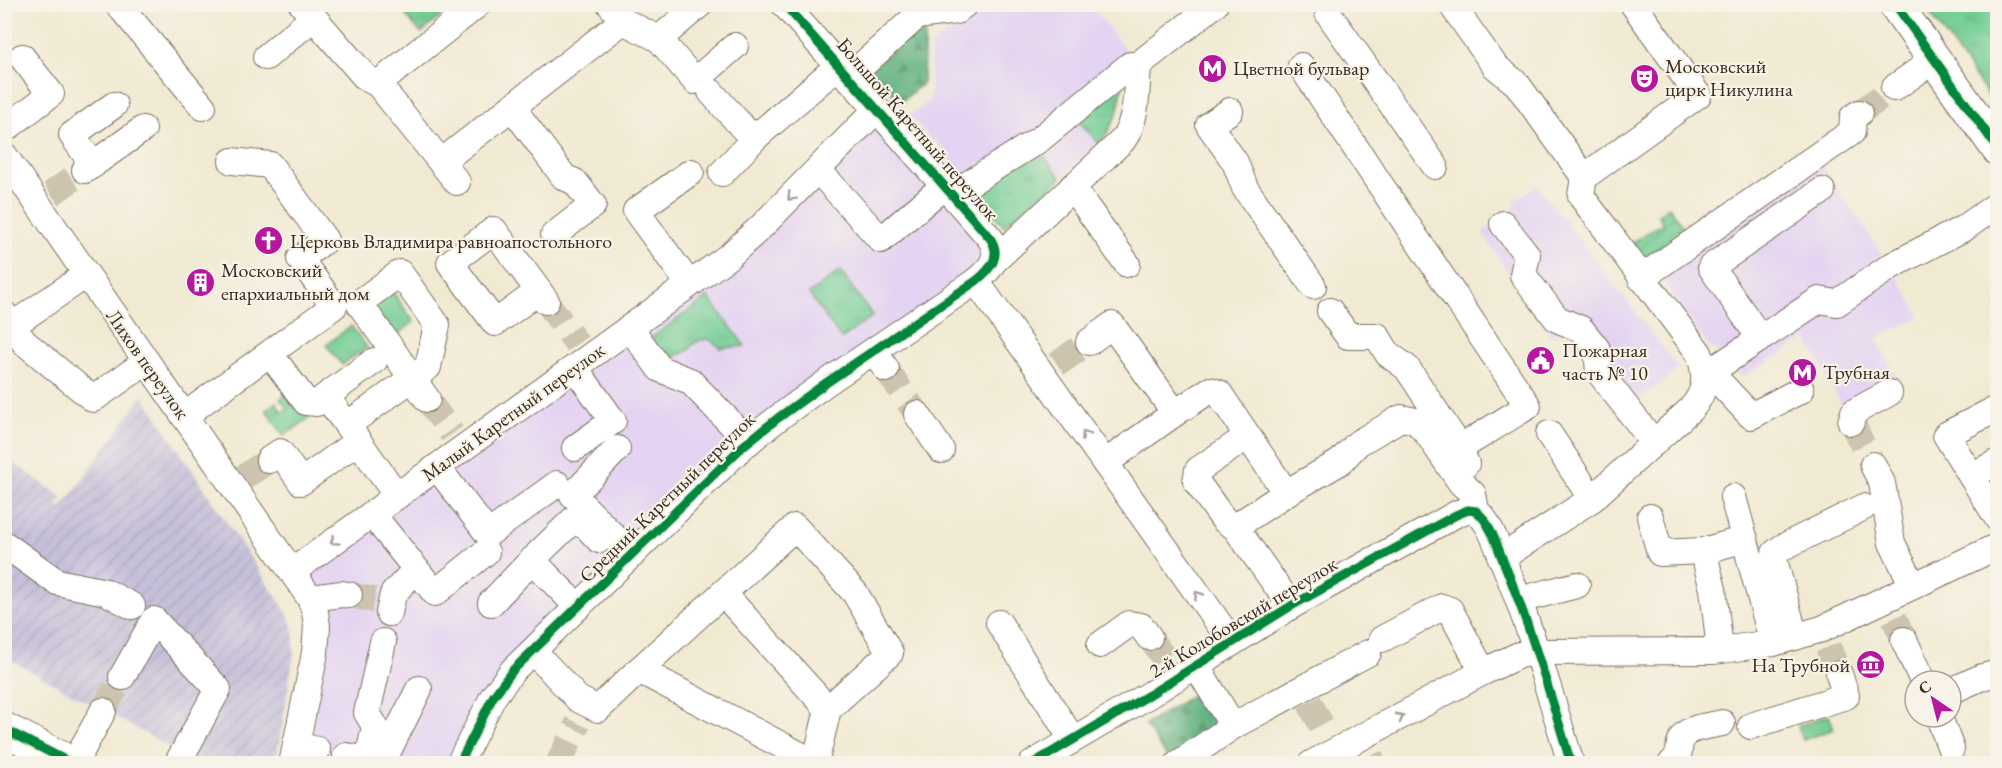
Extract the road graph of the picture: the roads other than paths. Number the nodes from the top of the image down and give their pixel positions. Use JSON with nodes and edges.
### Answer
{"nodes":[{"id":1,"x":118,"y":4,"type":"edge"},
{"id":2,"x":478,"y":4,"type":"edge"},
{"id":3,"x":700,"y":4,"type":"edge"},
{"id":4,"x":784,"y":4,"type":"edge"},
{"id":5,"x":964,"y":4,"type":"edge"},
{"id":6,"x":1215,"y":4,"type":"edge"},
{"id":7,"x":1329,"y":4,"type":"edge"},
{"id":8,"x":1451,"y":4,"type":"edge"},
{"id":9,"x":1633,"y":4,"type":"edge"},
{"id":10,"x":1894,"y":4,"type":"edge"},
{"id":11,"x":308,"y":11,"type":"edge"},
{"id":12,"x":617,"y":13,"type":"edge"},
{"id":13,"x":659,"y":39,"type":"junction"},
{"id":14,"x":735,"y":46,"type":"dead end"},
{"id":15,"x":22,"y":57,"type":"dead end"},
{"id":16,"x":266,"y":57,"type":"dead end"},
{"id":17,"x":1934,"y":60,"type":"junction"},
{"id":18,"x":1138,"y":65,"type":"junction"},
{"id":19,"x":1301,"y":66,"type":"dead end"},
{"id":20,"x":843,"y":72,"type":"junction"},
{"id":21,"x":378,"y":84,"type":"junction"},
{"id":22,"x":1894,"y":88,"type":"tunnel mouth"},
{"id":23,"x":711,"y":92,"type":"dead end"},
{"id":24,"x":114,"y":105,"type":"dead end"},
{"id":25,"x":204,"y":107,"type":"dead end"},
{"id":26,"x":512,"y":107,"type":"junction"},
{"id":27,"x":876,"y":111,"type":"junction"},
{"id":28,"x":1230,"y":111,"type":"dead end"},
{"id":29,"x":1859,"y":113,"type":"tunnel mouth"},
{"id":30,"x":143,"y":129,"type":"dead end"},
{"id":31,"x":4,"y":130,"type":"edge"},
{"id":32,"x":756,"y":137,"type":"junction"},
{"id":33,"x":1998,"y":149,"type":"edge"},
{"id":34,"x":4,"y":155,"type":"edge"},
{"id":35,"x":232,"y":162,"type":"dead end"},
{"id":36,"x":441,"y":162,"type":"junction"},
{"id":37,"x":1435,"y":166,"type":"dead end"},
{"id":38,"x":818,"y":170,"type":"junction"},
{"id":39,"x":691,"y":172,"type":"dead end"},
{"id":40,"x":722,"y":173,"type":"dead end"},
{"id":41,"x":1584,"y":177,"type":"junction"},
{"id":42,"x":457,"y":182,"type":"dead end"},
{"id":43,"x":1072,"y":187,"type":"junction"},
{"id":44,"x":949,"y":191,"type":"junction"},
{"id":45,"x":1822,"y":191,"type":"dead end"},
{"id":46,"x":1998,"y":204,"type":"edge"},
{"id":47,"x":1503,"y":224,"type":"dead end"},
{"id":48,"x":554,"y":235,"type":"dead end"},
{"id":49,"x":994,"y":261,"type":"junction"},
{"id":50,"x":1127,"y":264,"type":"dead end"},
{"id":51,"x":86,"y":274,"type":"junction"},
{"id":52,"x":1641,"y":278,"type":"junction"},
{"id":53,"x":976,"y":281,"type":"junction"},
{"id":54,"x":689,"y":284,"type":"junction"},
{"id":55,"x":1313,"y":286,"type":"dead end"},
{"id":56,"x":1330,"y":311,"type":"dead end"},
{"id":57,"x":7,"y":324,"type":"edge"},
{"id":58,"x":630,"y":328,"type":"junction"},
{"id":59,"x":1760,"y":338,"type":"junction"},
{"id":60,"x":1089,"y":342,"type":"tunnel mouth"},
{"id":61,"x":580,"y":357,"type":"junction"},
{"id":62,"x":374,"y":361,"type":"dead end"},
{"id":63,"x":146,"y":362,"type":"junction"},
{"id":64,"x":1581,"y":365,"type":"dead end"},
{"id":65,"x":279,"y":366,"type":"dead end"},
{"id":66,"x":1708,"y":374,"type":"junction"},
{"id":67,"x":1801,"y":390,"type":"dead end"},
{"id":68,"x":1889,"y":393,"type":"dead end"},
{"id":69,"x":326,"y":396,"type":"junction"},
{"id":70,"x":427,"y":399,"type":"tunnel mouth"},
{"id":71,"x":1998,"y":408,"type":"edge"},
{"id":72,"x":1175,"y":413,"type":"junction"},
{"id":73,"x":917,"y":414,"type":"tunnel mouth"},
{"id":74,"x":184,"y":416,"type":"junction"},
{"id":75,"x":1851,"y":422,"type":"dead end"},
{"id":76,"x":352,"y":433,"type":"junction"},
{"id":77,"x":1549,"y":434,"type":"dead end"},
{"id":78,"x":1248,"y":436,"type":"junction"},
{"id":79,"x":748,"y":442,"type":"junction"},
{"id":80,"x":575,"y":448,"type":"dead end"},
{"id":81,"x":1460,"y":448,"type":"junction"},
{"id":82,"x":617,"y":449,"type":"dead end"},
{"id":83,"x":1647,"y":449,"type":"junction"},
{"id":84,"x":941,"y":450,"type":"dead end"},
{"id":85,"x":269,"y":460,"type":"dead end"},
{"id":86,"x":1998,"y":462,"type":"edge"},
{"id":87,"x":1105,"y":463,"type":"junction"},
{"id":88,"x":1873,"y":465,"type":"tunnel mouth"},
{"id":89,"x":437,"y":467,"type":"junction"},
{"id":90,"x":1971,"y":476,"type":"junction"},
{"id":91,"x":557,"y":484,"type":"dead end"},
{"id":92,"x":1286,"y":493,"type":"junction"},
{"id":93,"x":397,"y":496,"type":"junction"},
{"id":94,"x":1733,"y":497,"type":"dead end"},
{"id":95,"x":1592,"y":499,"type":"junction"},
{"id":96,"x":1474,"y":503,"type":"junction"},
{"id":97,"x":1864,"y":507,"type":"dead end"},
{"id":98,"x":372,"y":514,"type":"junction"},
{"id":99,"x":1650,"y":517,"type":"dead end"},
{"id":100,"x":1998,"y":519,"type":"edge"},
{"id":101,"x":1235,"y":527,"type":"junction"},
{"id":102,"x":1745,"y":539,"type":"junction"},
{"id":103,"x":4,"y":544,"type":"edge"},
{"id":104,"x":1998,"y":546,"type":"edge"},
{"id":105,"x":1703,"y":551,"type":"junction"},
{"id":106,"x":486,"y":552,"type":"dead end"},
{"id":107,"x":538,"y":554,"type":"dead end"},
{"id":108,"x":1501,"y":558,"type":"junction"},
{"id":109,"x":627,"y":559,"type":"junction"},
{"id":110,"x":416,"y":569,"type":"junction"},
{"id":111,"x":293,"y":571,"type":"junction"},
{"id":112,"x":1577,"y":585,"type":"dead end"},
{"id":113,"x":1913,"y":586,"type":"junction"},
{"id":114,"x":723,"y":593,"type":"junction"},
{"id":115,"x":349,"y":595,"type":"tunnel mouth"},
{"id":116,"x":310,"y":597,"type":"junction"},
{"id":117,"x":1519,"y":600,"type":"junction"},
{"id":118,"x":491,"y":603,"type":"dead end"},
{"id":119,"x":387,"y":605,"type":"dead end"},
{"id":120,"x":132,"y":606,"type":"dead end"},
{"id":121,"x":1291,"y":606,"type":"junction"},
{"id":122,"x":578,"y":607,"type":"junction"},
{"id":123,"x":1895,"y":619,"type":"junction"},
{"id":124,"x":999,"y":623,"type":"dead end"},
{"id":125,"x":1149,"y":637,"type":"tunnel mouth"},
{"id":126,"x":1784,"y":640,"type":"junction"},
{"id":127,"x":383,"y":642,"type":"dead end"},
{"id":128,"x":1232,"y":642,"type":"junction"},
{"id":129,"x":1100,"y":645,"type":"dead end"},
{"id":130,"x":1720,"y":650,"type":"junction"},
{"id":131,"x":533,"y":651,"type":"junction"},
{"id":132,"x":1538,"y":652,"type":"junction"},
{"id":133,"x":1180,"y":668,"type":"junction"},
{"id":134,"x":1918,"y":669,"type":"edge"},
{"id":135,"x":639,"y":670,"type":"junction"},
{"id":136,"x":1483,"y":672,"type":"junction"},
{"id":137,"x":1998,"y":673,"type":"edge"},
{"id":138,"x":1839,"y":674,"type":"tunnel mouth"},
{"id":139,"x":122,"y":677,"type":"tunnel mouth"},
{"id":140,"x":1963,"y":685,"type":"edge"},
{"id":141,"x":419,"y":689,"type":"dead end"},
{"id":142,"x":828,"y":709,"type":"junction"},
{"id":143,"x":103,"y":711,"type":"tunnel mouth"},
{"id":144,"x":1722,"y":723,"type":"dead end"},
{"id":145,"x":1233,"y":726,"type":"junction"},
{"id":146,"x":1752,"y":726,"type":"dead end"},
{"id":147,"x":4,"y":729,"type":"edge"},
{"id":148,"x":1944,"y":729,"type":"edge"},
{"id":149,"x":1072,"y":739,"type":"junction"},
{"id":150,"x":1951,"y":749,"type":"dead end"},
{"id":151,"x":302,"y":753,"type":"edge"},
{"id":152,"x":816,"y":763,"type":"edge"},
{"id":153,"x":73,"y":764,"type":"edge"},
{"id":154,"x":177,"y":764,"type":"edge"},
{"id":155,"x":459,"y":764,"type":"edge"},
{"id":156,"x":1032,"y":764,"type":"edge"},
{"id":157,"x":1179,"y":764,"type":"edge"},
{"id":158,"x":1311,"y":764,"type":"edge"},
{"id":159,"x":1571,"y":764,"type":"edge"},
{"id":160,"x":1671,"y":764,"type":"edge"}],
"edges":[{"from":1,"to":25,"type":"street"},
{"from":2,"to":21,"type":"street"},
{"from":3,"to":13,"type":"street"},
{"from":4,"to":20,"type":"street","name":"Большой Каретный переулок"},
{"from":5,"to":20,"type":"street"},
{"from":6,"to":18,"type":"street"},
{"from":7,"to":37,"type":"street"},
{"from":8,"to":41,"type":"street"},
{"from":9,"to":41,"type":"street"},
{"from":10,"to":17,"type":"main road"},
{"from":11,"to":16,"type":"street"},
{"from":11,"to":21,"type":"street"},
{"from":12,"to":13,"type":"street"},
{"from":12,"to":26,"type":"street"},
{"from":13,"to":14,"type":"street"},
{"from":15,"to":31,"type":"street"},
{"from":17,"to":22,"type":"street"},
{"from":17,"to":33,"type":"main road"},
{"from":18,"to":43,"type":"street"},
{"from":18,"to":44,"type":"street"},
{"from":19,"to":81,"type":"street"},
{"from":20,"to":27,"type":"street","name":"Большой Каретный переулок"},
{"from":20,"to":32,"type":"street"},
{"from":21,"to":36,"type":"street"},
{"from":23,"to":32,"type":"street"},
{"from":24,"to":30,"type":"street"},
{"from":26,"to":36,"type":"street"},
{"from":26,"to":48,"type":"street"},
{"from":27,"to":38,"type":"street","name":"Малый Каретный переулок"},
{"from":27,"to":44,"type":"street","name":"Большой Каретный переулок"},
{"from":28,"to":55,"type":"street"},
{"from":29,"to":52,"type":"street"},
{"from":32,"to":40,"type":"street"},
{"from":34,"to":51,"type":"street","name":"Лихов переулок"},
{"from":35,"to":74,"type":"street"},
{"from":36,"to":42,"type":"street"},
{"from":38,"to":44,"type":"street"},
{"from":38,"to":54,"type":"street","name":"Малый Каретный переулок","one_way":true},
{"from":39,"to":54,"type":"street"},
{"from":41,"to":52,"type":"street"},
{"from":43,"to":49,"type":"street"},
{"from":43,"to":50,"type":"street"},
{"from":44,"to":49,"type":"street","name":"Большой Каретный переулок"},
{"from":45,"to":59,"type":"street"},
{"from":46,"to":59,"type":"street"},
{"from":47,"to":83,"type":"street"},
{"from":49,"to":53,"type":"street"},
{"from":51,"to":57,"type":"street"},
{"from":51,"to":63,"type":"street","name":"Лихов переулок"},
{"from":52,"to":66,"type":"street"},
{"from":53,"to":79,"type":"street","name":"Средний Каретный переулок"},
{"from":87,"to":53,"type":"street","one_way":true},
{"from":54,"to":58,"type":"street","name":"Малый Каретный переулок"},
{"from":56,"to":81,"type":"street"},
{"from":57,"to":63,"type":"street"},
{"from":58,"to":61,"type":"street","name":"Малый Каретный переулок"},
{"from":58,"to":79,"type":"street"},
{"from":59,"to":66,"type":"street"},
{"from":60,"to":72,"type":"street"},
{"from":61,"to":80,"type":"street"},
{"from":61,"to":89,"type":"street","name":"Малый Каретный переулок"},
{"from":62,"to":69,"type":"street"},
{"from":63,"to":74,"type":"street","name":"Лихов переулок"},
{"from":64,"to":83,"type":"street"},
{"from":65,"to":69,"type":"street"},
{"from":66,"to":67,"type":"street"},
{"from":66,"to":83,"type":"street"},
{"from":68,"to":75,"type":"street"},
{"from":69,"to":76,"type":"street"},
{"from":70,"to":76,"type":"street"},
{"from":71,"to":90,"type":"street"},
{"from":72,"to":78,"type":"street"},
{"from":72,"to":87,"type":"street"},
{"from":73,"to":84,"type":"street"},
{"from":74,"to":111,"type":"street","name":"Лихов переулок"},
{"from":76,"to":85,"type":"street"},
{"from":76,"to":93,"type":"street"},
{"from":77,"to":95,"type":"street"},
{"from":78,"to":92,"type":"street"},
{"from":78,"to":101,"type":"street"},
{"from":79,"to":109,"type":"street","name":"Средний Каретный переулок"},
{"from":81,"to":96,"type":"street"},
{"from":82,"to":109,"type":"street"},
{"from":83,"to":95,"type":"street"},
{"from":86,"to":90,"type":"street"},
{"from":128,"to":87,"type":"street","one_way":true},
{"from":88,"to":113,"type":"street"},
{"from":89,"to":91,"type":"street"},
{"from":89,"to":93,"type":"street","name":"Малый Каретный переулок"},
{"from":90,"to":100,"type":"street"},
{"from":92,"to":96,"type":"street"},
{"from":92,"to":101,"type":"street"},
{"from":93,"to":98,"type":"street","name":"Малый Каретный переулок"},
{"from":94,"to":102,"type":"street"},
{"from":95,"to":108,"type":"street"},
{"from":96,"to":108,"type":"street"},
{"from":96,"to":121,"type":"street","name":"2-й Колобовский переулок"},
{"from":97,"to":126,"type":"street"},
{"from":98,"to":110,"type":"street"},
{"from":98,"to":111,"type":"street","name":"Малый Каретный переулок","one_way":true},
{"from":99,"to":105,"type":"street"},
{"from":101,"to":121,"type":"street"},
{"from":102,"to":105,"type":"street"},
{"from":102,"to":126,"type":"street"},
{"from":103,"to":120,"type":"street"},
{"from":104,"to":113,"type":"street"},
{"from":105,"to":130,"type":"street"},
{"from":106,"to":110,"type":"street"},
{"from":107,"to":109,"type":"street"},
{"from":108,"to":117,"type":"street"},
{"from":109,"to":122,"type":"street","name":"Средний Каретный переулок"},
{"from":110,"to":119,"type":"street"},
{"from":111,"to":116,"type":"street"},
{"from":112,"to":117,"type":"street"},
{"from":113,"to":123,"type":"street"},
{"from":114,"to":135,"type":"street"},
{"from":114,"to":142,"type":"street"},
{"from":114,"to":142,"type":"street"},
{"from":115,"to":116,"type":"street"},
{"from":116,"to":151,"type":"street"},
{"from":117,"to":132,"type":"street"},
{"from":118,"to":122,"type":"street"},
{"from":121,"to":128,"type":"street","name":"2-й Колобовский переулок"},
{"from":122,"to":131,"type":"street","name":"Средний Каретный переулок"},
{"from":123,"to":126,"type":"street"},
{"from":123,"to":134,"type":"street"},
{"from":124,"to":149,"type":"street"},
{"from":125,"to":129,"type":"street"},
{"from":126,"to":130,"type":"street"},
{"from":127,"to":141,"type":"street"},
{"from":128,"to":133,"type":"street","name":"2-й Колобовский переулок"},
{"from":130,"to":132,"type":"street"},
{"from":131,"to":135,"type":"street"},
{"from":131,"to":155,"type":"street","name":"Средний Каретный переулок"},
{"from":132,"to":136,"type":"street"},
{"from":132,"to":159,"type":"street"},
{"from":133,"to":145,"type":"street"},
{"from":133,"to":149,"type":"street","name":"2-й Колобовский переулок"},
{"from":135,"to":152,"type":"street"},
{"from":136,"to":145,"type":"street"},
{"from":158,"to":136,"type":"street","one_way":true},
{"from":137,"to":140,"type":"street"},
{"from":138,"to":146,"type":"street"},
{"from":139,"to":154,"type":"street"},
{"from":142,"to":152,"type":"street"},
{"from":143,"to":153,"type":"street"},
{"from":144,"to":160,"type":"street"},
{"from":145,"to":157,"type":"street"},
{"from":147,"to":153,"type":"main road"},
{"from":148,"to":150,"type":"street"},
{"from":149,"to":156,"type":"street","name":"2-й Колобовский переулок"}]}
